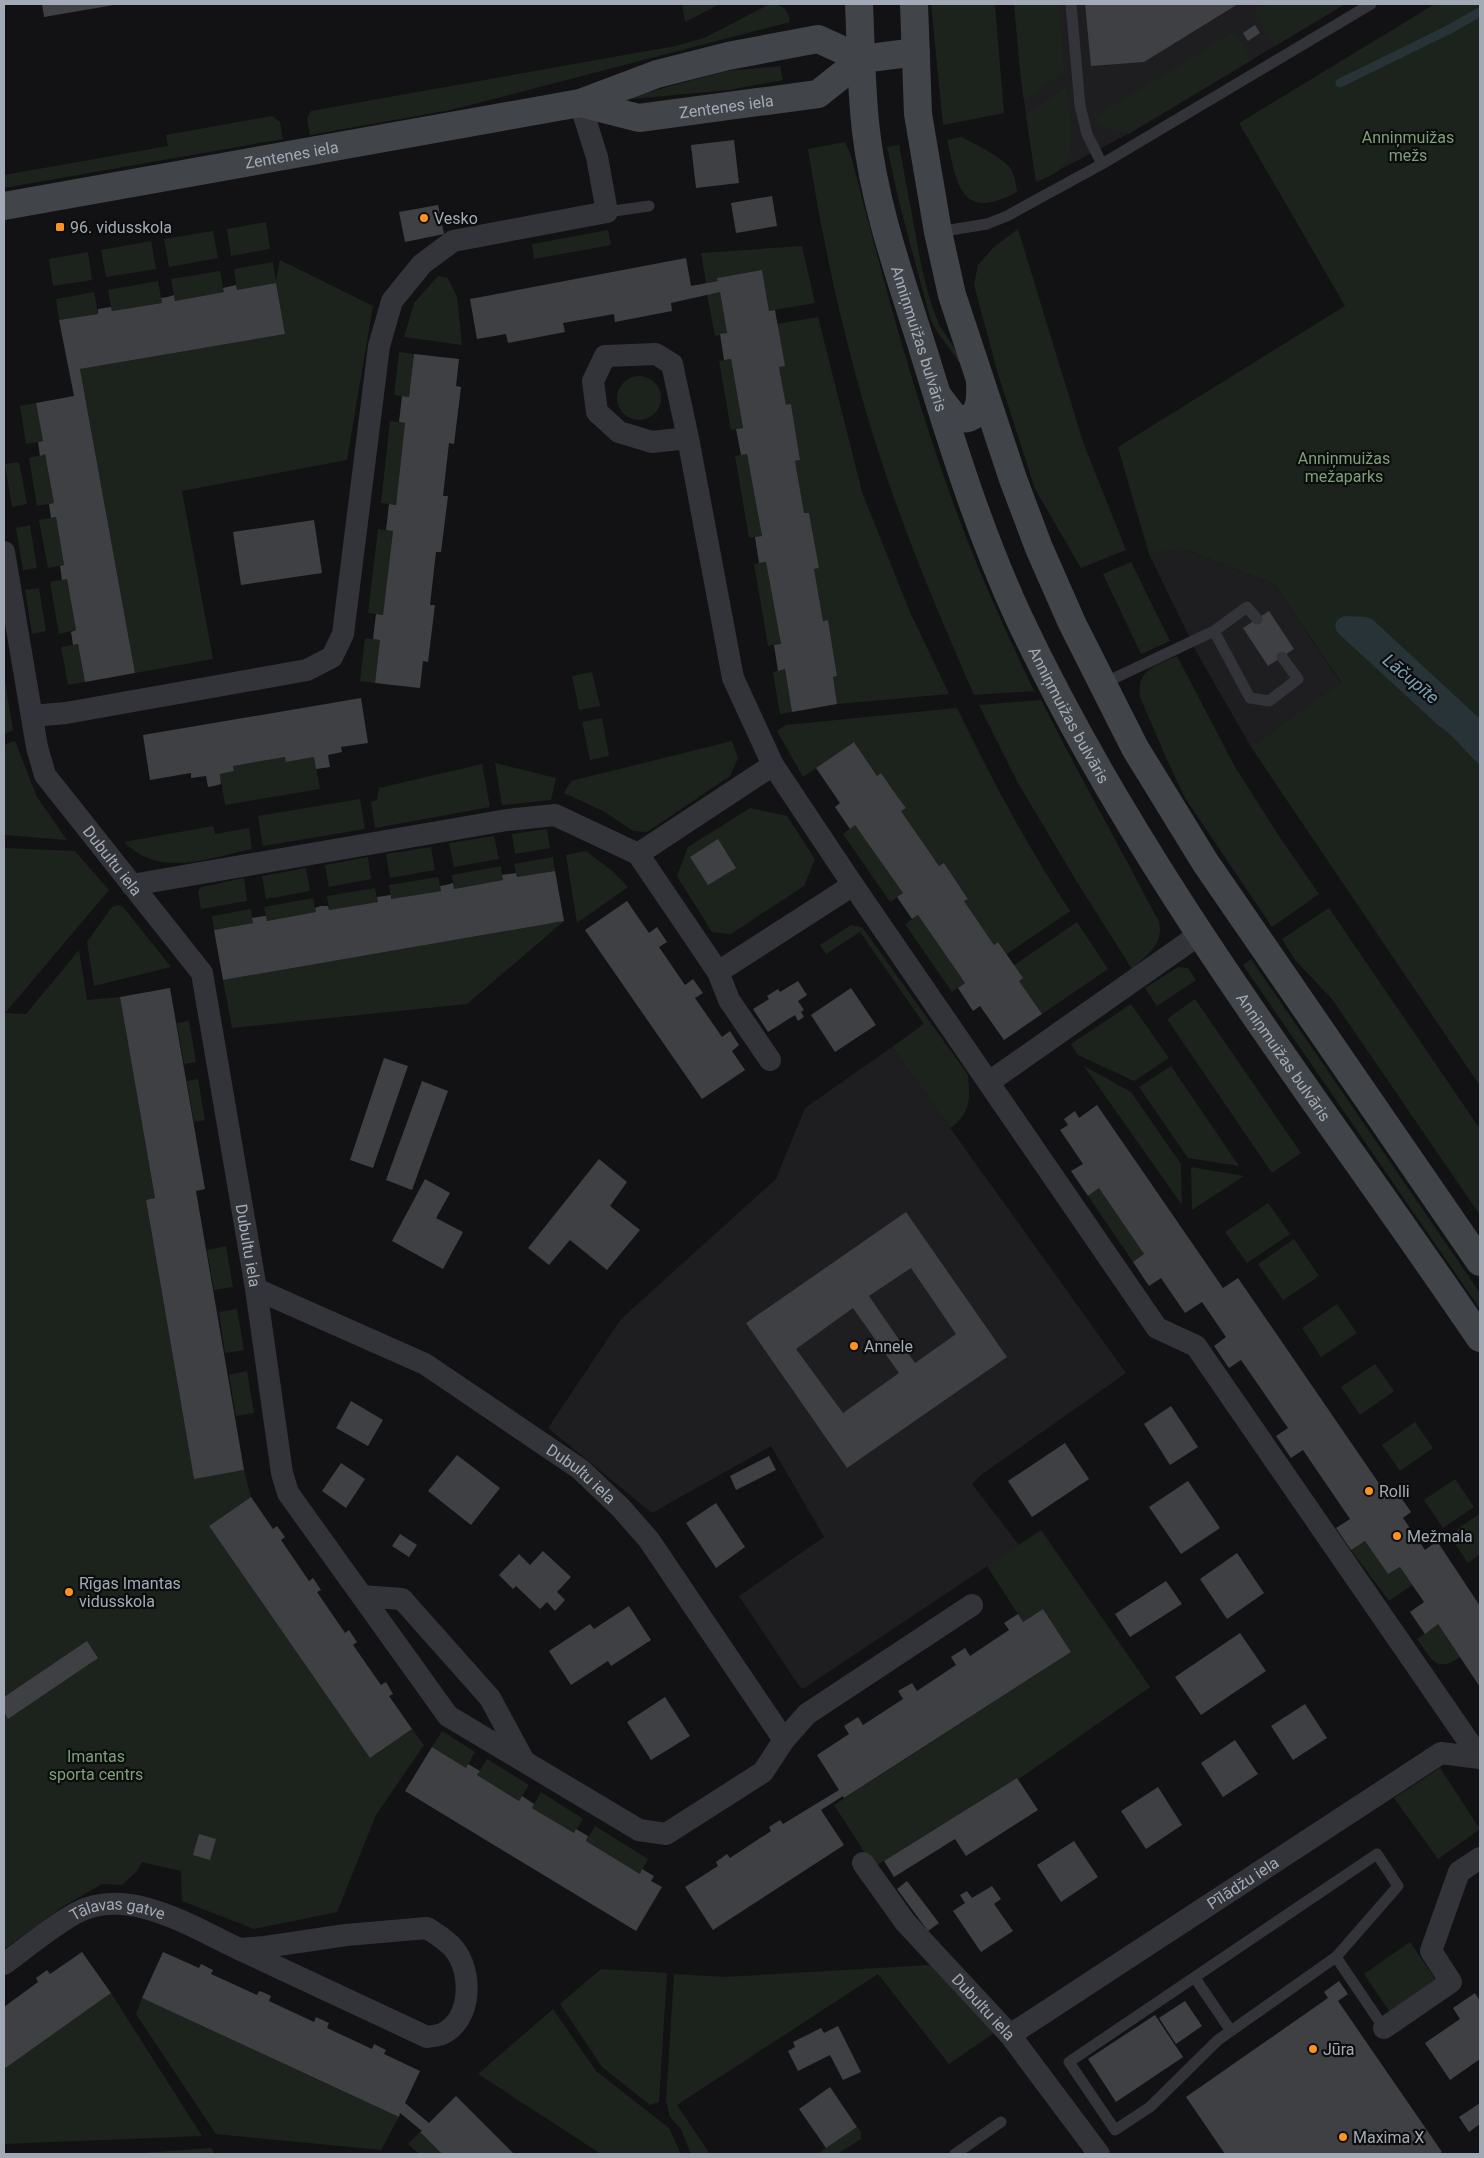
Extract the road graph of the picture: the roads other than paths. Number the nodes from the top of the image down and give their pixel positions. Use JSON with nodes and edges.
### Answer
{"nodes":[{"id":1,"x":859,"y":4,"type":"edge"},
{"id":2,"x":914,"y":4,"type":"edge"},
{"id":3,"x":1071,"y":4,"type":"edge"},
{"id":4,"x":1372,"y":4,"type":"edge"},
{"id":5,"x":916,"y":52,"type":"junction"},
{"id":6,"x":862,"y":59,"type":"junction"},
{"id":7,"x":580,"y":103,"type":"junction"},
{"id":8,"x":1102,"y":164,"type":"junction"},
{"id":9,"x":4,"y":206,"type":"edge"},
{"id":10,"x":649,"y":206,"type":"dead end"},
{"id":11,"x":607,"y":212,"type":"junction"},
{"id":12,"x":938,"y":232,"type":"junction"},
{"id":13,"x":980,"y":378,"type":"junction"},
{"id":14,"x":937,"y":394,"type":"junction"},
{"id":15,"x":688,"y":438,"type":"junction"},
{"id":16,"x":4,"y":552,"type":"edge"},
{"id":17,"x":1257,"y":619,"type":"dead end"},
{"id":18,"x":1214,"y":631,"type":"junction"},
{"id":19,"x":1282,"y":657,"type":"dead end"},
{"id":20,"x":1102,"y":684,"type":"junction"},
{"id":21,"x":32,"y":716,"type":"junction"},
{"id":22,"x":773,"y":765,"type":"junction"},
{"id":23,"x":638,"y":854,"type":"junction"},
{"id":24,"x":132,"y":885,"type":"junction"},
{"id":25,"x":853,"y":885,"type":"junction"},
{"id":26,"x":1200,"y":934,"type":"junction"},
{"id":27,"x":718,"y":972,"type":"junction"},
{"id":28,"x":770,"y":1060,"type":"dead end"},
{"id":29,"x":989,"y":1082,"type":"junction"},
{"id":30,"x":1480,"y":1262,"type":"edge"},
{"id":31,"x":256,"y":1289,"type":"junction"},
{"id":32,"x":1480,"y":1338,"type":"edge"},
{"id":33,"x":362,"y":1596,"type":"junction"},
{"id":34,"x":972,"y":1605,"type":"dead end"},
{"id":35,"x":784,"y":1740,"type":"junction"},
{"id":36,"x":1480,"y":1758,"type":"edge"},
{"id":37,"x":524,"y":1761,"type":"junction"},
{"id":38,"x":1480,"y":1858,"type":"edge"},
{"id":39,"x":863,"y":1863,"type":"dead end"},
{"id":40,"x":240,"y":1949,"type":"junction"},
{"id":41,"x":1336,"y":1957,"type":"junction"},
{"id":42,"x":4,"y":1964,"type":"edge"},
{"id":43,"x":1195,"y":1978,"type":"junction"},
{"id":44,"x":1384,"y":2028,"type":"joint"},
{"id":45,"x":1231,"y":2031,"type":"junction"},
{"id":46,"x":1010,"y":2035,"type":"junction"},
{"id":47,"x":1001,"y":2122,"type":"dead end"},
{"id":48,"x":955,"y":2154,"type":"edge"},
{"id":49,"x":1099,"y":2154,"type":"edge"}],
"edges":[{"from":1,"to":6,"type":"street","name":"Anniņmuižas bulvāris"},
{"from":2,"to":5,"type":"street"},
{"from":3,"to":8,"type":"lane"},
{"from":4,"to":8,"type":"lane"},
{"from":5,"to":6,"type":"street"},
{"from":5,"to":12,"type":"street"},
{"from":6,"to":7,"type":"street","name":"Zentenes iela"},
{"from":6,"to":7,"type":"street","name":"Zentenes iela"},
{"from":6,"to":14,"type":"street","name":"Anniņmuižas bulvāris"},
{"from":7,"to":9,"type":"street","name":"Zentenes iela"},
{"from":7,"to":11,"type":"street"},
{"from":8,"to":12,"type":"lane"},
{"from":10,"to":11,"type":"lane"},
{"from":11,"to":21,"type":"street"},
{"from":12,"to":13,"type":"street"},
{"from":13,"to":14,"type":"street"},
{"from":13,"to":20,"type":"street"},
{"from":14,"to":26,"type":"street","name":"Anniņmuižas bulvāris"},
{"from":15,"to":15,"type":"street"},
{"from":15,"to":22,"type":"street"},
{"from":16,"to":21,"type":"street","name":"Dubultu iela"},
{"from":17,"to":18,"type":"lane"},
{"from":18,"to":19,"type":"lane"},
{"from":18,"to":20,"type":"lane"},
{"from":20,"to":30,"type":"street"},
{"from":21,"to":24,"type":"street","name":"Dubultu iela"},
{"from":22,"to":23,"type":"street"},
{"from":22,"to":25,"type":"street"},
{"from":23,"to":24,"type":"street"},
{"from":23,"to":27,"type":"street"},
{"from":24,"to":31,"type":"street","name":"Dubultu iela"},
{"from":25,"to":27,"type":"street"},
{"from":25,"to":29,"type":"street"},
{"from":26,"to":29,"type":"street"},
{"from":26,"to":32,"type":"street","name":"Anniņmuižas bulvāris"},
{"from":27,"to":28,"type":"street"},
{"from":29,"to":36,"type":"street"},
{"from":31,"to":33,"type":"street"},
{"from":31,"to":35,"type":"street","name":"Dubultu iela"},
{"from":33,"to":37,"type":"street"},
{"from":33,"to":37,"type":"street"},
{"from":34,"to":35,"type":"street"},
{"from":35,"to":37,"type":"street"},
{"from":36,"to":46,"type":"street","name":"Pīlādžu iela"},
{"from":38,"to":44,"type":"street"},
{"from":39,"to":46,"type":"street","name":"Dubultu iela"},
{"from":40,"to":40,"type":"street","name":"Tālavas gatve"},
{"from":40,"to":42,"type":"street","name":"Tālavas gatve"},
{"from":41,"to":43,"type":"lane"},
{"from":41,"to":44,"type":"lane"},
{"from":41,"to":45,"type":"lane"},
{"from":43,"to":45,"type":"lane"},
{"from":43,"to":45,"type":"lane"},
{"from":46,"to":49,"type":"street","name":"Dubultu iela"},
{"from":47,"to":48,"type":"lane"}]}
